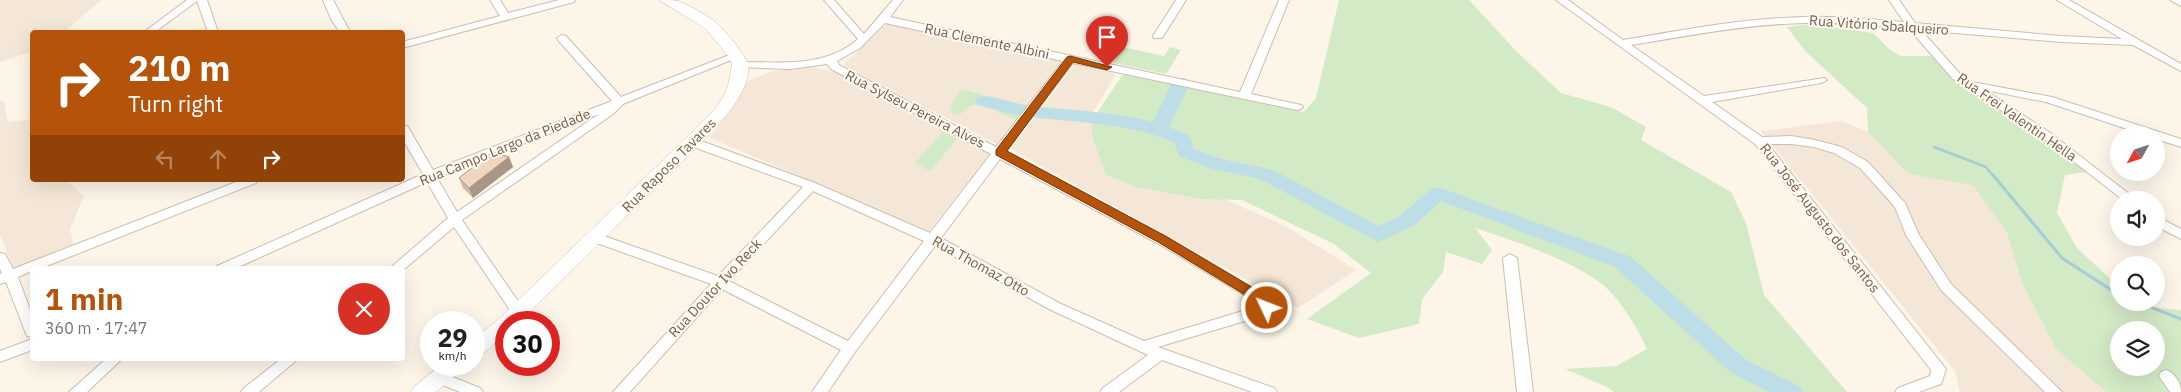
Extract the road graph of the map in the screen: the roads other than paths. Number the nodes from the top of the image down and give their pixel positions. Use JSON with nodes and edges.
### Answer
{"nodes":[{"id":1,"x":193,"y":0,"type":"edge"},
{"id":2,"x":202,"y":0,"type":"edge"},
{"id":3,"x":328,"y":0,"type":"edge"},
{"id":4,"x":495,"y":0,"type":"edge"},
{"id":5,"x":570,"y":0,"type":"edge"},
{"id":6,"x":666,"y":0,"type":"edge"},
{"id":7,"x":829,"y":0,"type":"edge"},
{"id":8,"x":898,"y":0,"type":"edge"},
{"id":9,"x":1181,"y":0,"type":"edge"},
{"id":10,"x":1284,"y":0,"type":"edge"},
{"id":11,"x":1561,"y":0,"type":"edge"},
{"id":12,"x":1894,"y":0,"type":"edge"},
{"id":13,"x":2062,"y":0,"type":"edge"},
{"id":14,"x":2175,"y":0,"type":"edge"},
{"id":15,"x":2181,"y":3,"type":"edge"},
{"id":16,"x":506,"y":18,"type":"junction"},
{"id":17,"x":883,"y":19,"type":"junction"},
{"id":18,"x":1913,"y":27,"type":"junction"},
{"id":19,"x":151,"y":30,"type":"edge"},
{"id":20,"x":213,"y":30,"type":"edge"},
{"id":21,"x":344,"y":30,"type":"edge"},
{"id":22,"x":1158,"y":36,"type":"dead end"},
{"id":23,"x":562,"y":38,"type":"dead end"},
{"id":24,"x":863,"y":39,"type":"junction"},
{"id":25,"x":2137,"y":42,"type":"junction"},
{"id":26,"x":1622,"y":43,"type":"junction"},
{"id":27,"x":405,"y":44,"type":"edge"},
{"id":28,"x":2181,"y":57,"type":"edge"},
{"id":29,"x":2166,"y":58,"type":"junction"},
{"id":30,"x":830,"y":59,"type":"junction"},
{"id":31,"x":1070,"y":59,"type":"junction"},
{"id":32,"x":738,"y":60,"type":"junction"},
{"id":33,"x":2181,"y":68,"type":"edge"},
{"id":34,"x":1821,"y":80,"type":"dead end"},
{"id":35,"x":1969,"y":84,"type":"junction"},
{"id":36,"x":1244,"y":96,"type":"junction"},
{"id":37,"x":1703,"y":100,"type":"junction"},
{"id":38,"x":619,"y":102,"type":"junction"},
{"id":39,"x":1297,"y":108,"type":"dead end"},
{"id":40,"x":405,"y":132,"type":"edge"},
{"id":41,"x":1759,"y":141,"type":"junction"},
{"id":42,"x":692,"y":142,"type":"junction"},
{"id":43,"x":2181,"y":143,"type":"edge"},
{"id":44,"x":1000,"y":152,"type":"junction"},
{"id":45,"x":430,"y":176,"type":"junction"},
{"id":46,"x":247,"y":182,"type":"edge"},
{"id":47,"x":811,"y":186,"type":"junction"},
{"id":48,"x":2119,"y":191,"type":"edge"},
{"id":49,"x":455,"y":219,"type":"junction"},
{"id":50,"x":2165,"y":225,"type":"edge"},
{"id":51,"x":2181,"y":234,"type":"edge"},
{"id":52,"x":596,"y":238,"type":"junction"},
{"id":53,"x":934,"y":240,"type":"junction"},
{"id":54,"x":0,"y":257,"type":"edge"},
{"id":55,"x":1510,"y":258,"type":"dead end"},
{"id":56,"x":30,"y":266,"type":"edge"},
{"id":57,"x":31,"y":266,"type":"edge"},
{"id":58,"x":229,"y":266,"type":"edge"},
{"id":59,"x":400,"y":266,"type":"edge"},
{"id":60,"x":5,"y":276,"type":"edge"},
{"id":61,"x":720,"y":282,"type":"junction"},
{"id":62,"x":506,"y":311,"type":"edge"},
{"id":63,"x":520,"y":311,"type":"edge"},
{"id":64,"x":30,"y":328,"type":"edge"},
{"id":65,"x":495,"y":333,"type":"edge"},
{"id":66,"x":485,"y":341,"type":"edge"},
{"id":67,"x":30,"y":345,"type":"edge"},
{"id":68,"x":1144,"y":346,"type":"junction"},
{"id":69,"x":850,"y":348,"type":"junction"},
{"id":70,"x":1160,"y":354,"type":"junction"},
{"id":71,"x":0,"y":358,"type":"edge"},
{"id":72,"x":113,"y":361,"type":"edge"},
{"id":73,"x":289,"y":361,"type":"edge"},
{"id":74,"x":442,"y":376,"type":"edge"},
{"id":75,"x":454,"y":376,"type":"edge"},
{"id":76,"x":2166,"y":376,"type":"dead end"},
{"id":77,"x":77,"y":392,"type":"edge"},
{"id":78,"x":249,"y":392,"type":"edge"},
{"id":79,"x":422,"y":392,"type":"edge"},
{"id":80,"x":475,"y":392,"type":"edge"},
{"id":81,"x":621,"y":392,"type":"edge"},
{"id":82,"x":820,"y":392,"type":"edge"},
{"id":83,"x":1108,"y":392,"type":"edge"},
{"id":84,"x":1269,"y":392,"type":"edge"},
{"id":85,"x":1525,"y":392,"type":"edge"},
{"id":86,"x":1903,"y":392,"type":"edge"},
{"id":87,"x":2054,"y":392,"type":"edge"},
{"id":88,"x":2178,"y":392,"type":"edge"}],
"edges":[{"from":1,"to":19,"type":"street"},
{"from":2,"to":20,"type":"street"},
{"from":3,"to":21,"type":"street"},
{"from":4,"to":16,"type":"street"},
{"from":5,"to":16,"type":"street"},
{"from":6,"to":32,"type":"main road"},
{"from":7,"to":24,"type":"street"},
{"from":8,"to":17,"type":"street"},
{"from":9,"to":22,"type":"street"},
{"from":10,"to":36,"type":"street"},
{"from":11,"to":26,"type":"street","name":"Rua José Augusto dos Santos"},
{"from":12,"to":18,"type":"street","name":"Rua Frei Valentin Hella"},
{"from":13,"to":25,"type":"street"},
{"from":14,"to":15,"type":"street"},
{"from":16,"to":27,"type":"street"},
{"from":17,"to":24,"type":"street"},
{"from":17,"to":31,"type":"street","name":"Rua Clemente Albini"},
{"from":18,"to":25,"type":"street","name":"Rua Vitório Sbalqueiro"},
{"from":18,"to":26,"type":"street","name":"Rua Vitório Sbalqueiro"},
{"from":18,"to":35,"type":"street","name":"Rua Frei Valentin Hella"},
{"from":23,"to":38,"type":"street"},
{"from":24,"to":30,"type":"street"},
{"from":25,"to":29,"type":"street"},
{"from":26,"to":37,"type":"street","name":"Rua José Augusto dos Santos"},
{"from":28,"to":29,"type":"street"},
{"from":29,"to":33,"type":"street"},
{"from":30,"to":32,"type":"street"},
{"from":30,"to":44,"type":"street","name":"Rua Sylseu Pereira Alves"},
{"from":31,"to":36,"type":"street","name":"Rua Clemente Albini"},
{"from":31,"to":44,"type":"street"},
{"from":32,"to":38,"type":"street","name":"Rua Campo Largo da Piedade"},
{"from":32,"to":42,"type":"main road","name":"Rua Raposo Tavares"},
{"from":34,"to":37,"type":"street"},
{"from":35,"to":43,"type":"street"},
{"from":35,"to":48,"type":"street","name":"Rua Frei Valentin Hella"},
{"from":36,"to":39,"type":"street","name":"Rua Clemente Albini"},
{"from":37,"to":41,"type":"street","name":"Rua José Augusto dos Santos"},
{"from":38,"to":45,"type":"street","name":"Rua Campo Largo da Piedade"},
{"from":38,"to":49,"type":"street"},
{"from":40,"to":45,"type":"street"},
{"from":41,"to":86,"type":"street","name":"Rua José Augusto dos Santos"},
{"from":41,"to":87,"type":"street"},
{"from":42,"to":47,"type":"street","name":"Rua Thomaz Otto"},
{"from":42,"to":52,"type":"main road","name":"Rua Raposo Tavares"},
{"from":44,"to":53,"type":"street"},
{"from":44,"to":68,"type":"street","name":"Rua Sylseu Pereira Alves"},
{"from":45,"to":49,"type":"street"},
{"from":45,"to":58,"type":"street","name":"Rua Campo Largo da Piedade"},
{"from":46,"to":57,"type":"street"},
{"from":47,"to":53,"type":"street","name":"Rua Thomaz Otto"},
{"from":47,"to":61,"type":"street","name":"Rua Doutor Ivo Reck"},
{"from":49,"to":59,"type":"street"},
{"from":49,"to":62,"type":"street"},
{"from":50,"to":51,"type":"street"},
{"from":52,"to":61,"type":"street"},
{"from":52,"to":63,"type":"main road","name":"Rua Raposo Tavares"},
{"from":53,"to":68,"type":"street","name":"Rua Thomaz Otto"},
{"from":53,"to":69,"type":"street"},
{"from":54,"to":60,"type":"street"},
{"from":55,"to":85,"type":"street"},
{"from":56,"to":60,"type":"street"},
{"from":60,"to":64,"type":"street"},
{"from":61,"to":69,"type":"street"},
{"from":61,"to":81,"type":"street","name":"Rua Doutor Ivo Reck"},
{"from":65,"to":66,"type":"main road","name":"Rua Raposo Tavares"},
{"from":67,"to":71,"type":"street"},
{"from":68,"to":70,"type":"street","name":"Rua Thomaz Otto"},
{"from":69,"to":82,"type":"street"},
{"from":70,"to":83,"type":"street"},
{"from":70,"to":84,"type":"street","name":"Rua Thomaz Otto"},
{"from":72,"to":77,"type":"street"},
{"from":73,"to":78,"type":"street"},
{"from":74,"to":79,"type":"main road"},
{"from":75,"to":80,"type":"street"},
{"from":76,"to":88,"type":"street"}]}
